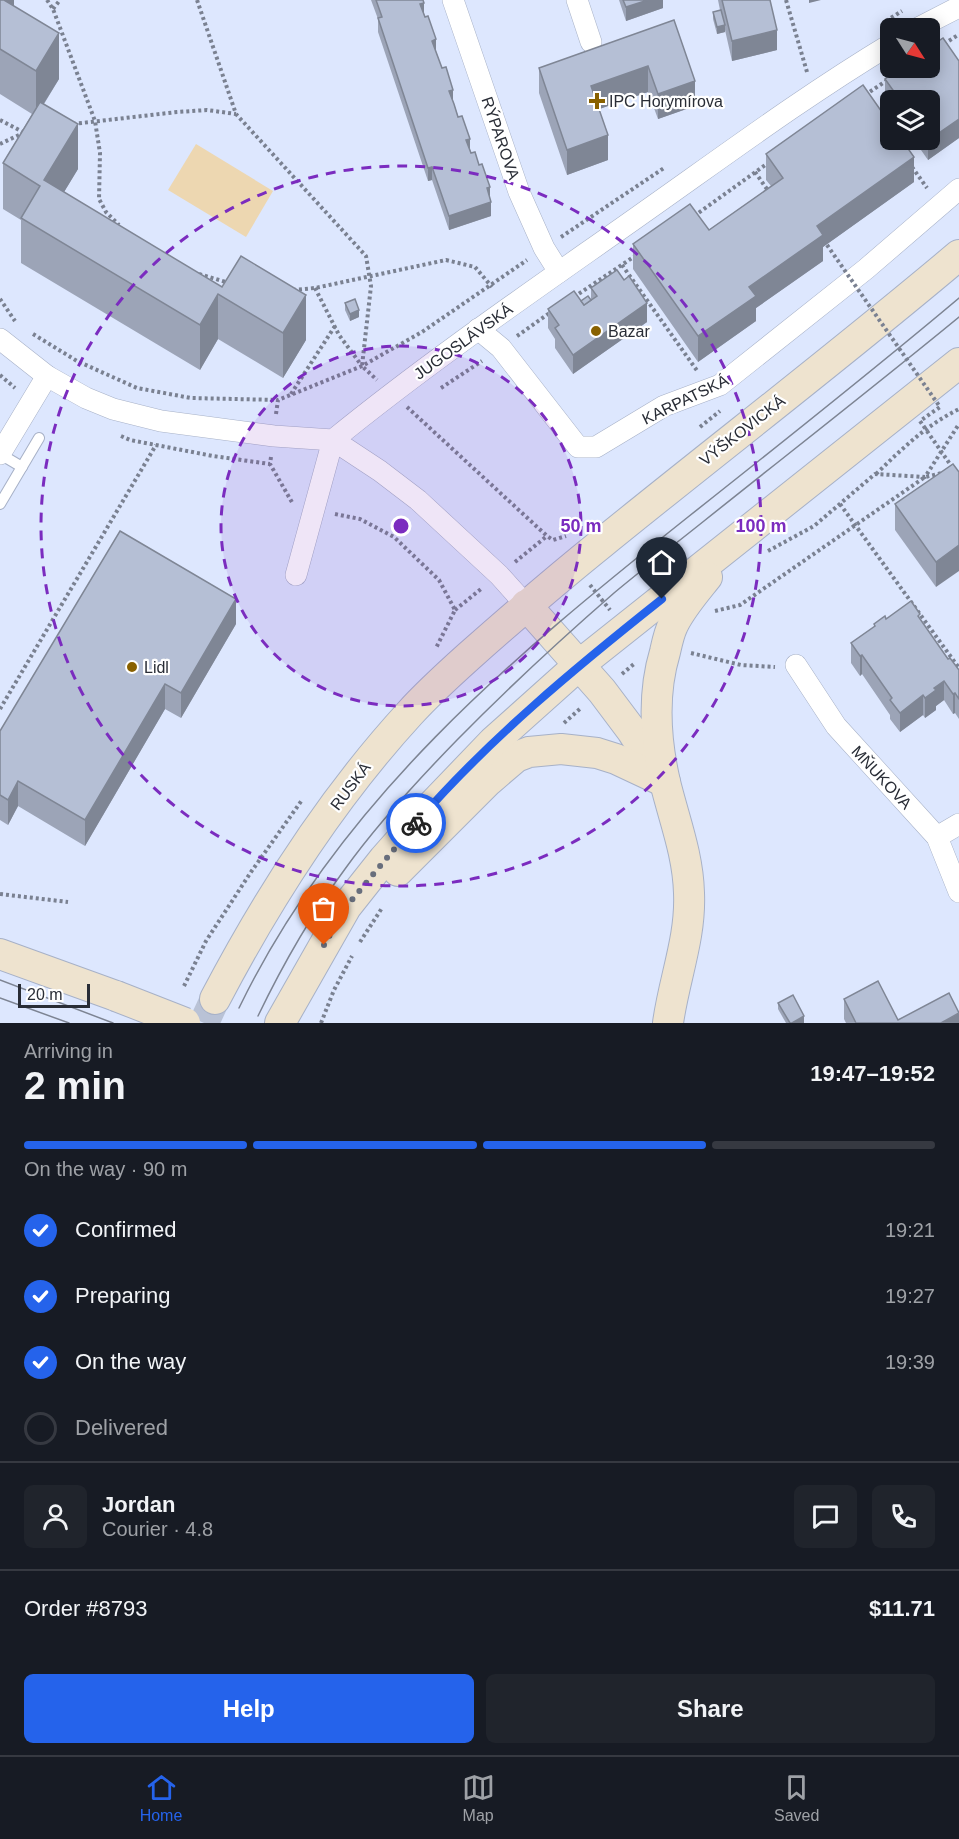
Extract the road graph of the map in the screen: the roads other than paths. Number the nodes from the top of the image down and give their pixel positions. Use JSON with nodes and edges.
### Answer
{"nodes":[{"id":1,"x":453,"y":0,"type":"edge"},
{"id":2,"x":577,"y":0,"type":"edge"},
{"id":3,"x":959,"y":7,"type":"edge"},
{"id":4,"x":938,"y":18,"type":"edge"},
{"id":5,"x":591,"y":42,"type":"dead end"},
{"id":6,"x":880,"y":51,"type":"edge"},
{"id":7,"x":959,"y":189,"type":"edge"},
{"id":8,"x":959,"y":255,"type":"edge"},
{"id":9,"x":559,"y":272,"type":"junction"},
{"id":10,"x":478,"y":329,"type":"junction"},
{"id":11,"x":0,"y":339,"type":"edge"},
{"id":12,"x":959,"y":363,"type":"edge"},
{"id":13,"x":46,"y":376,"type":"junction"},
{"id":14,"x":39,"y":438,"type":"dead end"},
{"id":15,"x":333,"y":440,"type":"junction"},
{"id":16,"x":0,"y":454,"type":"edge"},
{"id":17,"x":22,"y":467,"type":"junction"},
{"id":18,"x":0,"y":504,"type":"edge"},
{"id":19,"x":736,"y":540,"type":"junction"},
{"id":20,"x":296,"y":576,"type":"dead end"},
{"id":21,"x":526,"y":605,"type":"junction"},
{"id":22,"x":579,"y":665,"type":"junction"},
{"id":23,"x":796,"y":665,"type":"road end"},
{"id":24,"x":665,"y":782,"type":"junction"},
{"id":25,"x":959,"y":824,"type":"edge"},
{"id":26,"x":937,"y":837,"type":"junction"},
{"id":27,"x":959,"y":892,"type":"edge"},
{"id":28,"x":0,"y":954,"type":"edge"},
{"id":29,"x":215,"y":999,"type":"tunnel mouth"},
{"id":30,"x":664,"y":1017,"type":"edge"},
{"id":31,"x":184,"y":1023,"type":"edge"},
{"id":32,"x":280,"y":1023,"type":"edge"}],
"edges":[{"from":1,"to":9,"type":"street","name":"RÝPAROVA"},
{"from":2,"to":5,"type":"street"},
{"from":3,"to":4,"type":"street"},
{"from":6,"to":9,"type":"street","name":"JUGOSLÁVSKÁ"},
{"from":7,"to":10,"type":"street","name":"KARPATSKÁ"},
{"from":8,"to":21,"type":"street","name":"VÝŠKOVICKÁ"},
{"from":9,"to":10,"type":"street","name":"JUGOSLÁVSKÁ"},
{"from":10,"to":15,"type":"street","name":"JUGOSLÁVSKÁ"},
{"from":11,"to":13,"type":"street"},
{"from":12,"to":19,"type":"street"},
{"from":13,"to":15,"type":"street"},
{"from":13,"to":16,"type":"street"},
{"from":14,"to":17,"type":"lane"},
{"from":15,"to":20,"type":"street"},
{"from":15,"to":21,"type":"street"},
{"from":16,"to":17,"type":"lane"},
{"from":17,"to":18,"type":"lane"},
{"from":19,"to":22,"type":"street"},
{"from":19,"to":24,"type":"street"},
{"from":21,"to":22,"type":"street"},
{"from":21,"to":29,"type":"street","name":"RUSKÁ"},
{"from":22,"to":24,"type":"street"},
{"from":22,"to":32,"type":"street"},
{"from":23,"to":26,"type":"street","name":"MŇUKOVA"},
{"from":24,"to":30,"type":"street"},
{"from":24,"to":32,"type":"street"},
{"from":25,"to":26,"type":"street"},
{"from":26,"to":27,"type":"street","name":"MŇUKOVA"},
{"from":28,"to":31,"type":"street","bridge":true}]}
